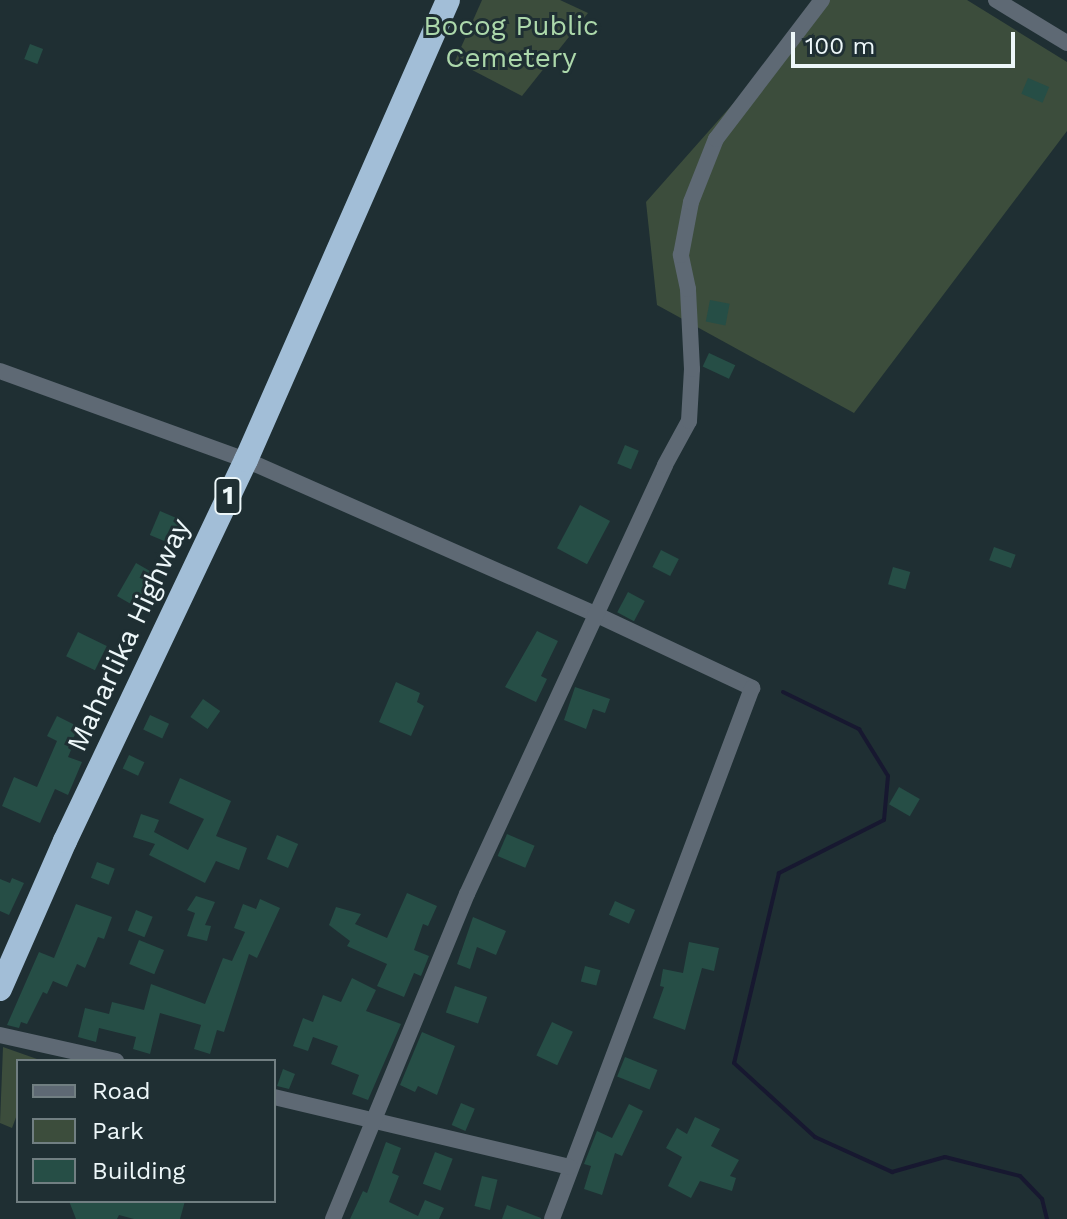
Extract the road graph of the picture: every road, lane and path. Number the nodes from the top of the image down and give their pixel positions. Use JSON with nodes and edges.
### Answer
{"nodes":[{"id":1,"x":448,"y":0,"type":"edge"},
{"id":2,"x":822,"y":0,"type":"edge"},
{"id":3,"x":996,"y":0,"type":"edge"},
{"id":4,"x":1067,"y":43,"type":"edge"},
{"id":5,"x":0,"y":371,"type":"edge"},
{"id":6,"x":246,"y":460,"type":"junction"},
{"id":7,"x":595,"y":614,"type":"junction"},
{"id":8,"x":0,"y":989,"type":"edge"},
{"id":9,"x":0,"y":1035,"type":"edge"},
{"id":10,"x":107,"y":1059,"type":"edge"},
{"id":11,"x":276,"y":1097,"type":"edge"},
{"id":12,"x":375,"y":1119,"type":"junction"},
{"id":13,"x":570,"y":1167,"type":"junction"},
{"id":14,"x":333,"y":1219,"type":"edge"},
{"id":15,"x":552,"y":1219,"type":"edge"}],
"edges":[{"from":1,"to":6,"type":"highway","name":"Maharlika Highway","number":"1"},
{"from":2,"to":7,"type":"street"},
{"from":3,"to":4,"type":"street"},
{"from":5,"to":6,"type":"street"},
{"from":6,"to":7,"type":"street"},
{"from":6,"to":8,"type":"highway","name":"Maharlika Highway","number":"1"},
{"from":7,"to":12,"type":"street"},
{"from":7,"to":13,"type":"street"},
{"from":9,"to":10,"type":"street"},
{"from":11,"to":12,"type":"street"},
{"from":12,"to":13,"type":"street"},
{"from":12,"to":14,"type":"street"},
{"from":13,"to":15,"type":"street"}]}
